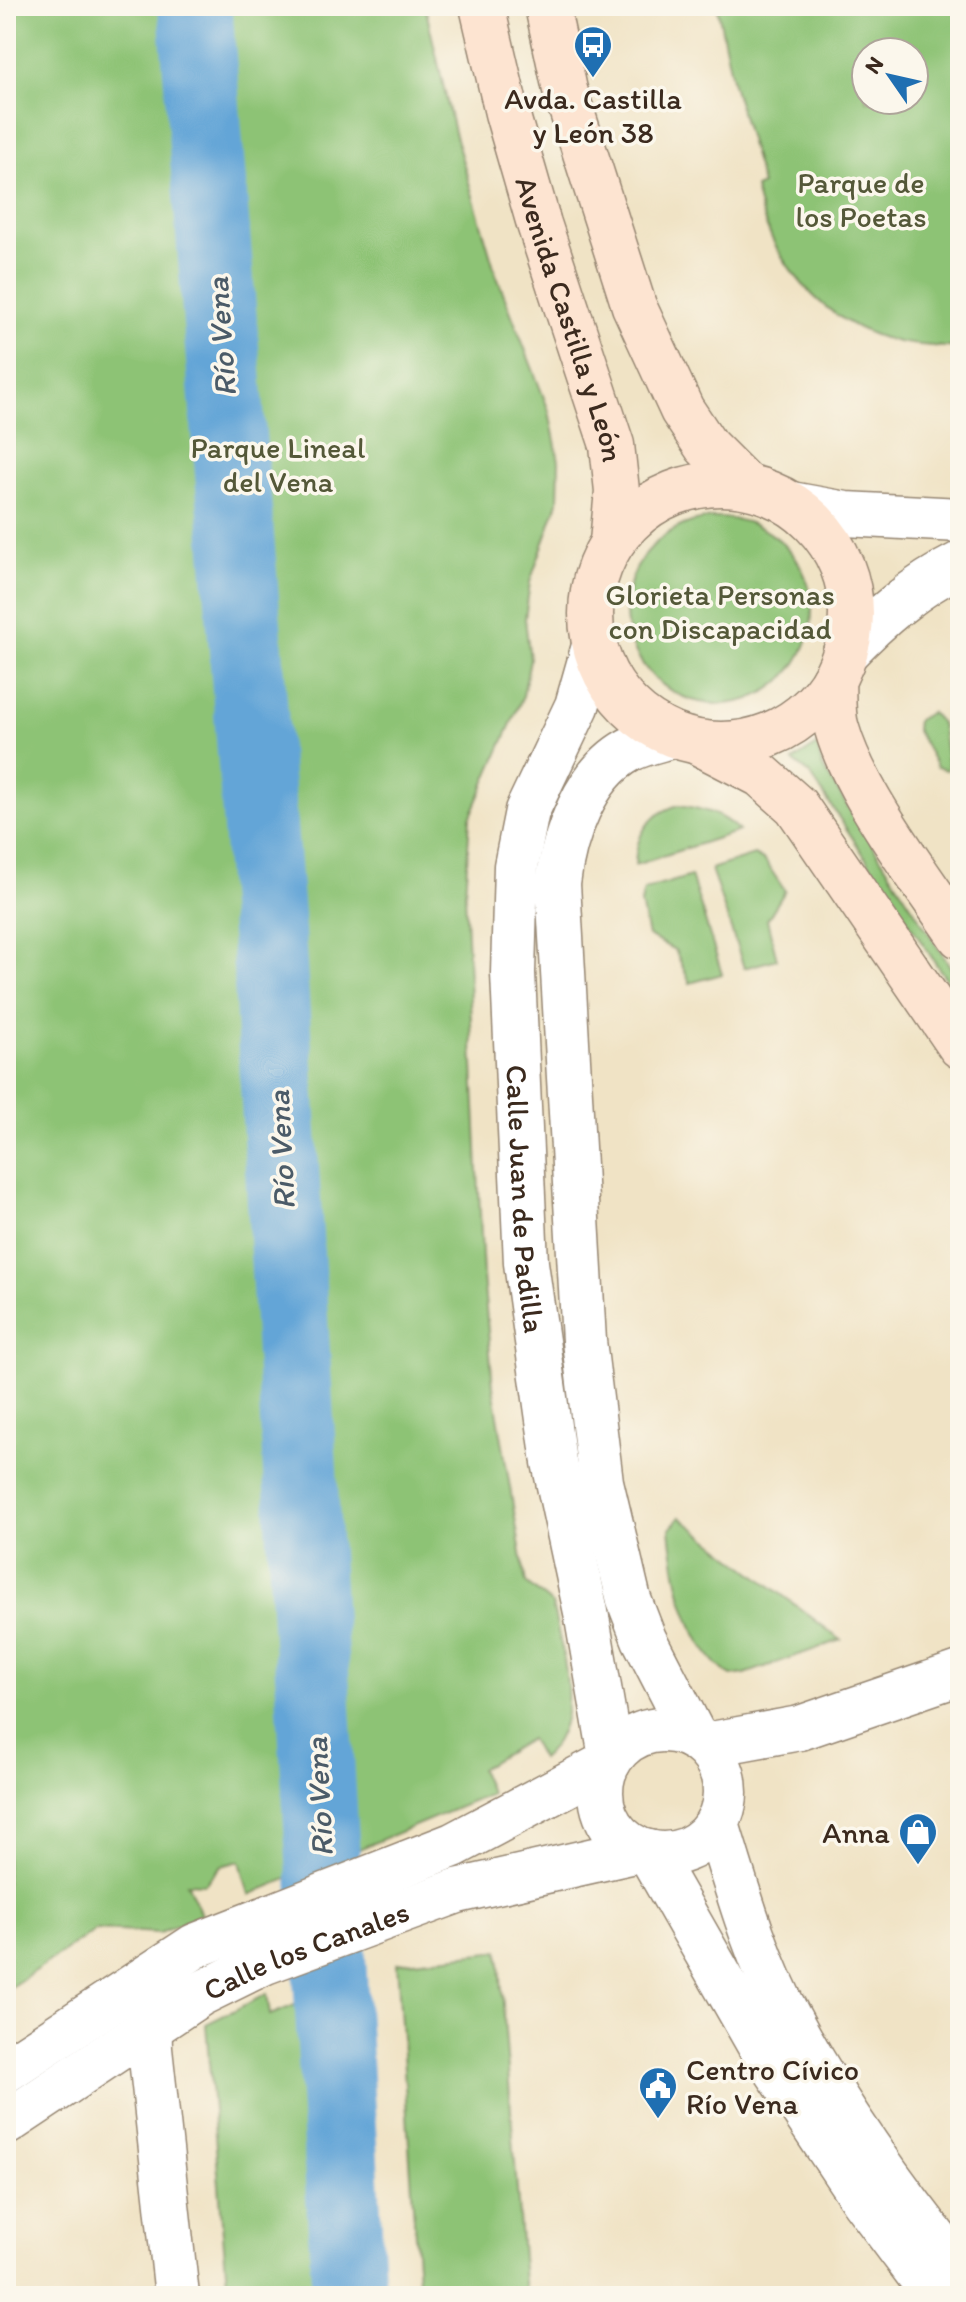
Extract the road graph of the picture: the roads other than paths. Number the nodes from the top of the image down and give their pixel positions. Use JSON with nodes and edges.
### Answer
{"nodes":[{"id":1,"x":482,"y":6,"type":"edge"},
{"id":2,"x":547,"y":6,"type":"edge"},
{"id":3,"x":746,"y":486,"type":"junction"},
{"id":4,"x":791,"y":504,"type":"junction"},
{"id":5,"x":960,"y":520,"type":"edge"},
{"id":6,"x":612,"y":542,"type":"junction"},
{"id":7,"x":960,"y":564,"type":"edge"},
{"id":8,"x":594,"y":646,"type":"junction"},
{"id":9,"x":839,"y":667,"type":"junction"},
{"id":10,"x":685,"y":739,"type":"junction"},
{"id":11,"x":960,"y":936,"type":"edge"},
{"id":12,"x":960,"y":1046,"type":"edge"},
{"id":13,"x":960,"y":1673,"type":"edge"},
{"id":14,"x":800,"y":1728,"type":"junction"},
{"id":15,"x":700,"y":1742,"type":"junction"},
{"id":16,"x":610,"y":1760,"type":"junction"},
{"id":17,"x":719,"y":1819,"type":"junction"},
{"id":18,"x":644,"y":1851,"type":"junction"},
{"id":19,"x":391,"y":1892,"type":"junction"},
{"id":20,"x":177,"y":1958,"type":"junction"},
{"id":21,"x":149,"y":2026,"type":"junction"},
{"id":22,"x":6,"y":2070,"type":"edge"},
{"id":23,"x":6,"y":2123,"type":"edge"},
{"id":24,"x":960,"y":2270,"type":"edge"},
{"id":25,"x":177,"y":2296,"type":"edge"},
{"id":26,"x":935,"y":2296,"type":"edge"}],
"edges":[{"from":1,"to":6,"type":"main road","name":"Avenida Castilla y León"},
{"from":2,"to":3,"type":"main road"},
{"from":3,"to":4,"type":"main road"},
{"from":3,"to":6,"type":"main road"},
{"from":4,"to":5,"type":"street"},
{"from":4,"to":9,"type":"main road"},
{"from":6,"to":8,"type":"main road"},
{"from":7,"to":9,"type":"street"},
{"from":8,"to":10,"type":"main road"},
{"from":8,"to":16,"type":"street","name":"Calle Juan de Padilla"},
{"from":9,"to":10,"type":"main road"},
{"from":9,"to":11,"type":"main road"},
{"from":10,"to":12,"type":"main road"},
{"from":10,"to":15,"type":"street","name":"Calle Juan de Padilla"},
{"from":13,"to":14,"type":"street"},
{"from":14,"to":15,"type":"street"},
{"from":14,"to":17,"type":"street"},
{"from":15,"to":16,"type":"street"},
{"from":15,"to":17,"type":"street"},
{"from":16,"to":18,"type":"street"},
{"from":16,"to":19,"type":"street","name":"Calle los Canales"},
{"from":17,"to":18,"type":"street"},
{"from":17,"to":24,"type":"street"},
{"from":18,"to":19,"type":"street","name":"Calle los Canales"},
{"from":18,"to":26,"type":"street"},
{"from":19,"to":20,"type":"street","name":"Calle los Canales"},
{"from":19,"to":21,"type":"street","name":"Calle los Canales"},
{"from":20,"to":21,"type":"street"},
{"from":20,"to":22,"type":"street","name":"Calle los Canales"},
{"from":21,"to":23,"type":"street","name":"Calle los Canales"},
{"from":21,"to":25,"type":"street"}]}
